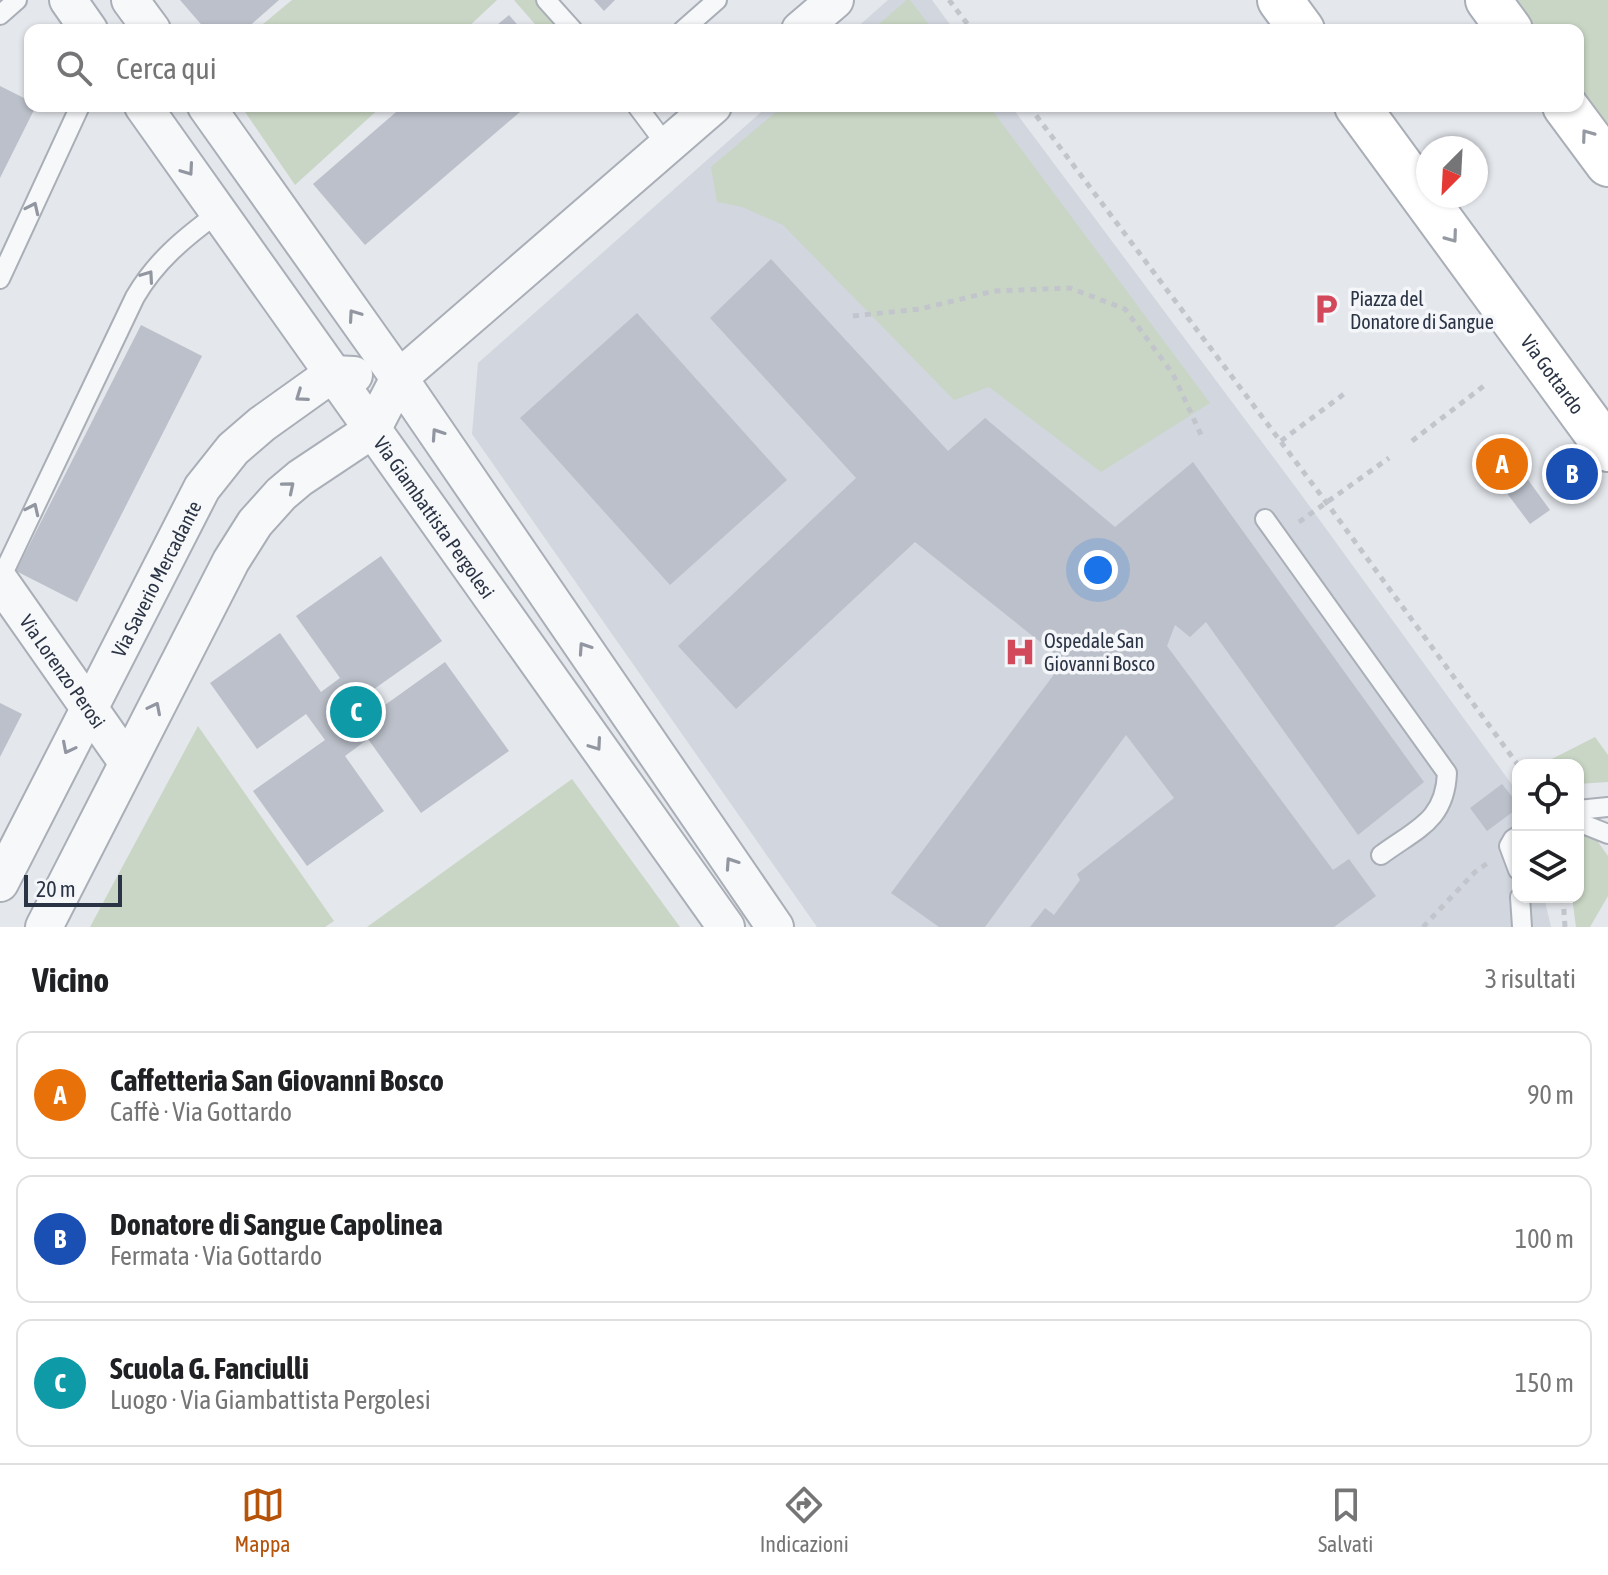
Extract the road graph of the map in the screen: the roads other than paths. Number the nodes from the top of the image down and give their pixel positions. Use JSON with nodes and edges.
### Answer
{"nodes":[{"id":1,"x":17,"y":0,"type":"edge"},
{"id":2,"x":68,"y":0,"type":"edge"},
{"id":3,"x":130,"y":0,"type":"edge"},
{"id":4,"x":546,"y":0,"type":"edge"},
{"id":5,"x":717,"y":0,"type":"edge"},
{"id":6,"x":835,"y":0,"type":"edge"},
{"id":7,"x":1280,"y":0,"type":"edge"},
{"id":8,"x":1488,"y":0,"type":"edge"},
{"id":9,"x":0,"y":15,"type":"edge"},
{"id":10,"x":85,"y":24,"type":"edge"},
{"id":11,"x":148,"y":24,"type":"edge"},
{"id":12,"x":568,"y":24,"type":"edge"},
{"id":13,"x":690,"y":24,"type":"edge"},
{"id":14,"x":807,"y":24,"type":"edge"},
{"id":15,"x":1298,"y":24,"type":"edge"},
{"id":16,"x":1506,"y":24,"type":"edge"},
{"id":17,"x":77,"y":112,"type":"edge"},
{"id":18,"x":147,"y":112,"type":"edge"},
{"id":19,"x":210,"y":112,"type":"edge"},
{"id":20,"x":642,"y":112,"type":"edge"},
{"id":21,"x":706,"y":112,"type":"edge"},
{"id":22,"x":1361,"y":112,"type":"edge"},
{"id":23,"x":1569,"y":112,"type":"edge"},
{"id":24,"x":667,"y":146,"type":"junction"},
{"id":25,"x":1608,"y":164,"type":"edge"},
{"id":26,"x":218,"y":213,"type":"junction"},
{"id":27,"x":0,"y":279,"type":"edge"},
{"id":28,"x":332,"y":374,"type":"junction"},
{"id":29,"x":399,"y":378,"type":"junction"},
{"id":30,"x":372,"y":430,"type":"junction"},
{"id":31,"x":1608,"y":449,"type":"edge"},
{"id":32,"x":1265,"y":519,"type":"dead end"},
{"id":33,"x":0,"y":580,"type":"edge"},
{"id":34,"x":89,"y":707,"type":"junction"},
{"id":35,"x":127,"y":762,"type":"junction"},
{"id":36,"x":1608,"y":807,"type":"edge"},
{"id":37,"x":1584,"y":809,"type":"edge"},
{"id":38,"x":1584,"y":824,"type":"edge"},
{"id":39,"x":1608,"y":834,"type":"edge"},
{"id":40,"x":1381,"y":855,"type":"dead end"},
{"id":41,"x":0,"y":883,"type":"edge"},
{"id":42,"x":1520,"y":903,"type":"edge"},
{"id":43,"x":44,"y":927,"type":"edge"},
{"id":44,"x":726,"y":927,"type":"edge"},
{"id":45,"x":775,"y":927,"type":"edge"},
{"id":46,"x":1522,"y":927,"type":"edge"}],
"edges":[{"from":1,"to":9,"type":"lane"},
{"from":2,"to":10,"type":"street"},
{"from":3,"to":11,"type":"street"},
{"from":4,"to":12,"type":"lane"},
{"from":5,"to":13,"type":"lane"},
{"from":6,"to":14,"type":"street"},
{"from":7,"to":15,"type":"street"},
{"from":8,"to":16,"type":"street"},
{"from":27,"to":17,"type":"lane","one_way":true},
{"from":18,"to":26,"type":"street","name":"Via Giambattista Pergolesi","one_way":true},
{"from":29,"to":19,"type":"street","one_way":true},
{"from":20,"to":24,"type":"lane"},
{"from":21,"to":24,"type":"street"},
{"from":22,"to":31,"type":"street","name":"Via Gottardo","one_way":true},
{"from":25,"to":23,"type":"street","one_way":true},
{"from":24,"to":29,"type":"street"},
{"from":26,"to":28,"type":"street","name":"Via Giambattista Pergolesi"},
{"from":33,"to":26,"type":"lane","one_way":true},
{"from":28,"to":29,"type":"street"},
{"from":28,"to":30,"type":"street","name":"Via Giambattista Pergolesi"},
{"from":28,"to":34,"type":"street","name":"Via Saverio Mercadante","one_way":true},
{"from":29,"to":30,"type":"street"},
{"from":45,"to":29,"type":"street","one_way":true},
{"from":35,"to":30,"type":"street","one_way":true},
{"from":30,"to":44,"type":"street","name":"Via Giambattista Pergolesi","one_way":true},
{"from":32,"to":40,"type":"lane"},
{"from":33,"to":34,"type":"street","name":"Via Lorenzo Perosi"},
{"from":34,"to":35,"type":"street","name":"Via Lorenzo Perosi"},
{"from":34,"to":41,"type":"street","name":"Via Saverio Mercadante","one_way":true},
{"from":35,"to":43,"type":"street"},
{"from":36,"to":37,"type":"lane"},
{"from":38,"to":39,"type":"lane"},
{"from":42,"to":46,"type":"lane"}]}
